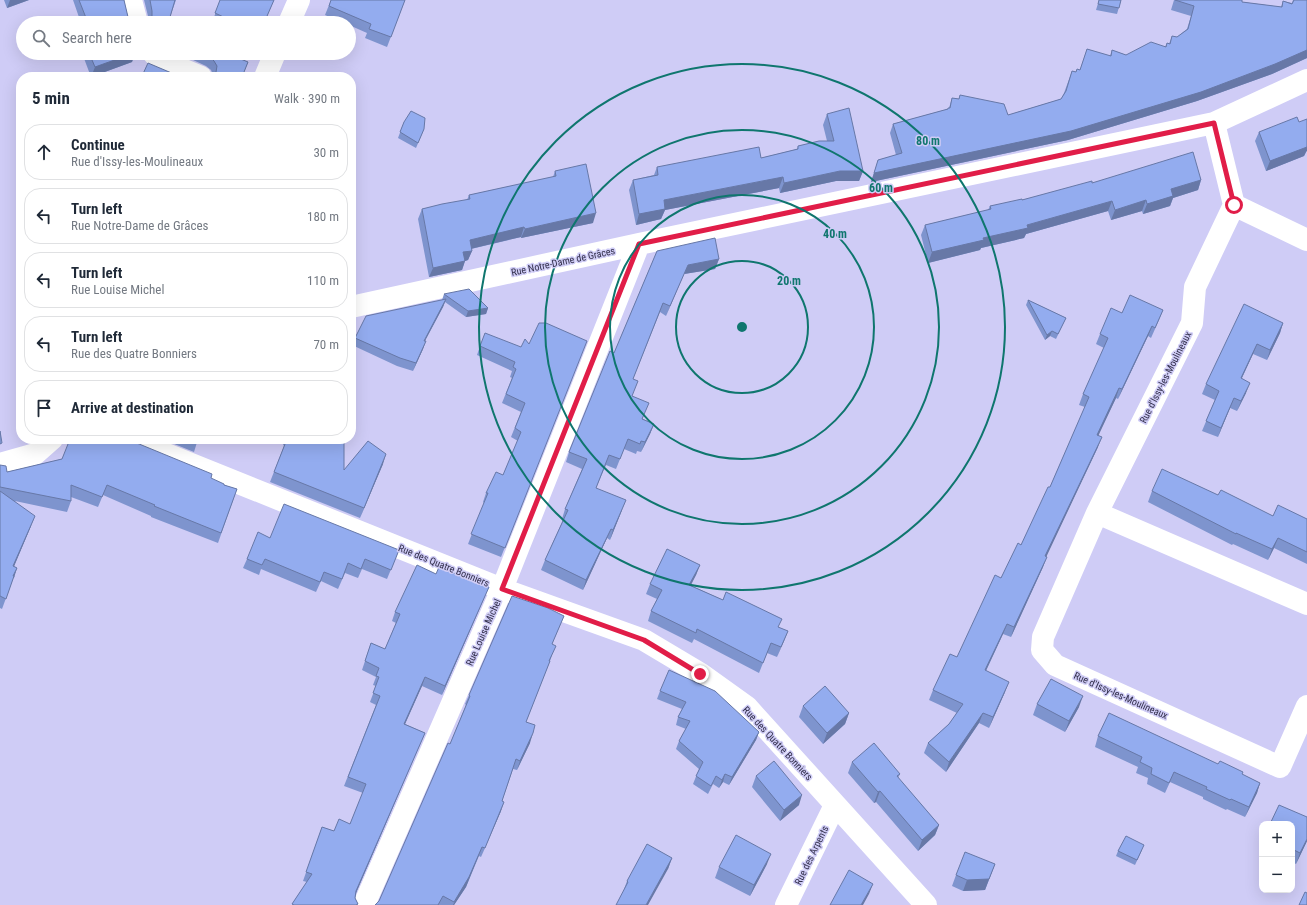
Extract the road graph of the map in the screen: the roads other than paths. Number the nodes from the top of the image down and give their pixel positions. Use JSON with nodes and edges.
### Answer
{"nodes":[{"id":1,"x":131,"y":0,"type":"edge"},
{"id":2,"x":299,"y":0,"type":"edge"},
{"id":3,"x":135,"y":16,"type":"edge"},
{"id":4,"x":292,"y":16,"type":"edge"},
{"id":5,"x":160,"y":60,"type":"edge"},
{"id":6,"x":273,"y":60,"type":"edge"},
{"id":7,"x":189,"y":72,"type":"edge"},
{"id":8,"x":267,"y":72,"type":"edge"},
{"id":9,"x":1307,"y":80,"type":"edge"},
{"id":10,"x":1214,"y":123,"type":"junction"},
{"id":11,"x":1234,"y":205,"type":"junction"},
{"id":12,"x":1307,"y":240,"type":"edge"},
{"id":13,"x":639,"y":244,"type":"junction"},
{"id":14,"x":356,"y":306,"type":"edge"},
{"id":15,"x":46,"y":444,"type":"edge"},
{"id":16,"x":141,"y":444,"type":"edge"},
{"id":17,"x":0,"y":464,"type":"edge"},
{"id":18,"x":1097,"y":513,"type":"junction"},
{"id":19,"x":502,"y":589,"type":"junction"},
{"id":20,"x":1307,"y":604,"type":"edge"},
{"id":21,"x":1307,"y":706,"type":"edge"},
{"id":22,"x":836,"y":805,"type":"junction"},
{"id":23,"x":364,"y":905,"type":"edge"},
{"id":24,"x":786,"y":905,"type":"edge"},
{"id":25,"x":926,"y":905,"type":"edge"}],
"edges":[{"from":1,"to":3,"type":"street"},
{"from":2,"to":4,"type":"street"},
{"from":5,"to":7,"type":"street"},
{"from":6,"to":8,"type":"street"},
{"from":9,"to":10,"type":"street","name":"Rue Notre-Dame de Grâces"},
{"from":10,"to":11,"type":"street"},
{"from":10,"to":13,"type":"street","name":"Rue Notre-Dame de Grâces"},
{"from":11,"to":12,"type":"street"},
{"from":11,"to":18,"type":"street","name":"Rue d'Issy-les-Moulineaux"},
{"from":13,"to":14,"type":"street","name":"Rue Notre-Dame de Grâces"},
{"from":13,"to":19,"type":"street","name":"Rue Louise Michel"},
{"from":15,"to":17,"type":"street"},
{"from":16,"to":19,"type":"street","name":"Rue des Quatre Bonniers"},
{"from":18,"to":20,"type":"street"},
{"from":18,"to":21,"type":"street","name":"Rue d'Issy-les-Moulineaux"},
{"from":19,"to":22,"type":"street","name":"Rue des Quatre Bonniers"},
{"from":19,"to":23,"type":"street","name":"Rue Louise Michel"},
{"from":22,"to":24,"type":"street","name":"Rue des Arpents"},
{"from":22,"to":25,"type":"street","name":"Rue des Quatre Bonniers"}]}
